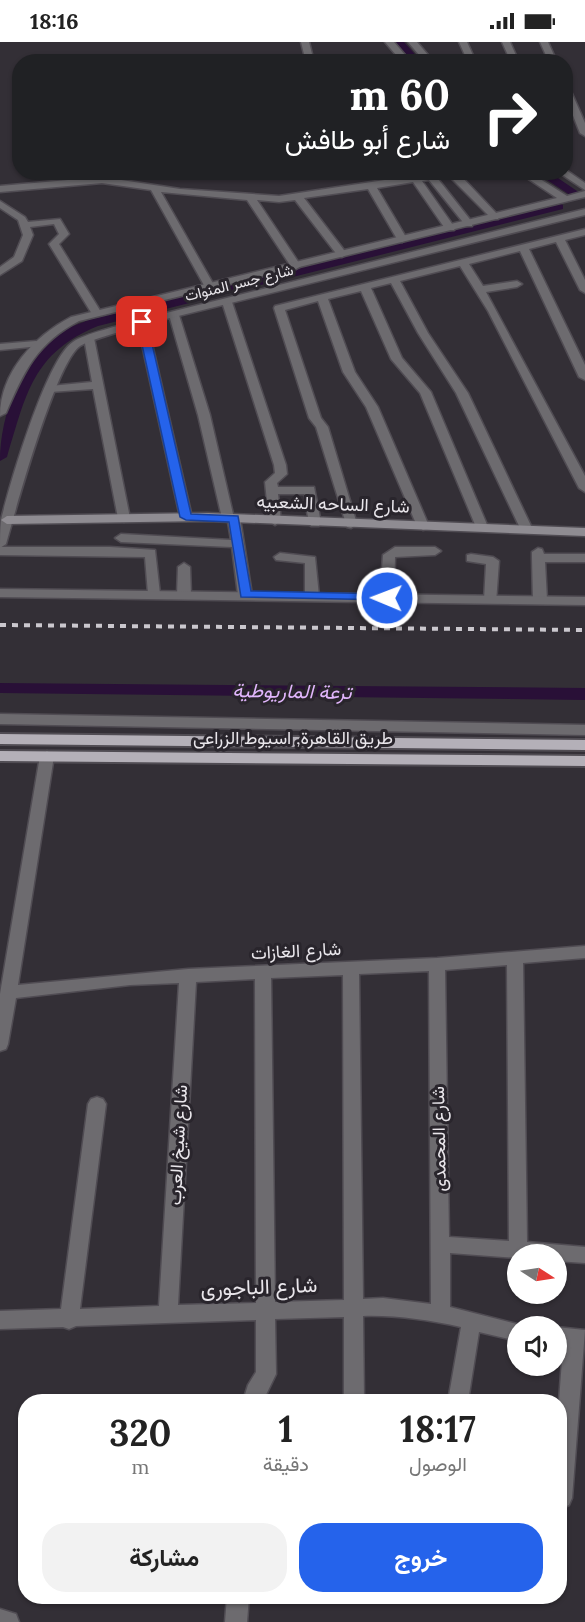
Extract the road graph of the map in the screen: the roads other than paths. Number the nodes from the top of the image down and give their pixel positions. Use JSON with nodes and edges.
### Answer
{"nodes":[{"id":1,"x":389,"y":42,"type":"edge"},
{"id":2,"x":412,"y":42,"type":"edge"},
{"id":3,"x":400,"y":54,"type":"edge"},
{"id":4,"x":423,"y":54,"type":"edge"},
{"id":5,"x":573,"y":105,"type":"edge"},
{"id":6,"x":585,"y":133,"type":"edge"},
{"id":7,"x":402,"y":180,"type":"edge"},
{"id":8,"x":416,"y":180,"type":"edge"},
{"id":9,"x":434,"y":180,"type":"edge"},
{"id":10,"x":453,"y":180,"type":"edge"},
{"id":11,"x":535,"y":180,"type":"edge"},
{"id":12,"x":371,"y":185,"type":"junction"},
{"id":13,"x":154,"y":188,"type":"junction"},
{"id":14,"x":0,"y":189,"type":"edge"},
{"id":15,"x":585,"y":194,"type":"edge"},
{"id":16,"x":249,"y":196,"type":"junction"},
{"id":17,"x":297,"y":196,"type":"junction"},
{"id":18,"x":566,"y":199,"type":"junction"},
{"id":19,"x":0,"y":204,"type":"edge"},
{"id":20,"x":585,"y":212,"type":"edge"},
{"id":21,"x":495,"y":217,"type":"junction"},
{"id":22,"x":469,"y":224,"type":"junction"},
{"id":23,"x":26,"y":225,"type":"junction"},
{"id":24,"x":450,"y":228,"type":"junction"},
{"id":25,"x":585,"y":232,"type":"edge"},
{"id":26,"x":402,"y":239,"type":"junction"},
{"id":27,"x":558,"y":239,"type":"junction"},
{"id":28,"x":523,"y":248,"type":"junction"},
{"id":29,"x":342,"y":254,"type":"junction"},
{"id":30,"x":463,"y":263,"type":"junction"},
{"id":31,"x":296,"y":266,"type":"junction"},
{"id":32,"x":0,"y":272,"type":"edge"},
{"id":33,"x":394,"y":280,"type":"junction"},
{"id":34,"x":517,"y":284,"type":"dead end"},
{"id":35,"x":210,"y":287,"type":"junction"},
{"id":36,"x":365,"y":287,"type":"junction"},
{"id":37,"x":480,"y":290,"type":"junction"},
{"id":38,"x":585,"y":290,"type":"edge"},
{"id":39,"x":322,"y":297,"type":"junction"},
{"id":40,"x":227,"y":302,"type":"junction"},
{"id":41,"x":96,"y":312,"type":"junction"},
{"id":42,"x":174,"y":315,"type":"junction"},
{"id":43,"x":142,"y":322,"type":"junction"},
{"id":44,"x":89,"y":338,"type":"junction"},
{"id":45,"x":36,"y":344,"type":"junction"},
{"id":46,"x":0,"y":347,"type":"edge"},
{"id":47,"x":585,"y":377,"type":"edge"},
{"id":48,"x":97,"y":385,"type":"junction"},
{"id":49,"x":50,"y":389,"type":"junction"},
{"id":50,"x":0,"y":413,"type":"edge"},
{"id":51,"x":585,"y":488,"type":"edge"},
{"id":52,"x":272,"y":490,"type":"junction"},
{"id":53,"x":186,"y":517,"type":"junction"},
{"id":54,"x":124,"y":518,"type":"junction"},
{"id":55,"x":231,"y":518,"type":"junction"},
{"id":56,"x":7,"y":520,"type":"junction"},
{"id":57,"x":275,"y":521,"type":"junction"},
{"id":58,"x":315,"y":523,"type":"junction"},
{"id":59,"x":351,"y":524,"type":"junction"},
{"id":60,"x":423,"y":526,"type":"junction"},
{"id":61,"x":482,"y":527,"type":"junction"},
{"id":62,"x":526,"y":528,"type":"junction"},
{"id":63,"x":585,"y":532,"type":"edge"},
{"id":64,"x":121,"y":538,"type":"dead end"},
{"id":65,"x":0,"y":544,"type":"edge"},
{"id":66,"x":238,"y":544,"type":"junction"},
{"id":67,"x":0,"y":551,"type":"edge"},
{"id":68,"x":435,"y":551,"type":"dead end"},
{"id":69,"x":280,"y":557,"type":"dead end"},
{"id":70,"x":471,"y":558,"type":"dead end"},
{"id":71,"x":585,"y":558,"type":"edge"},
{"id":72,"x":184,"y":567,"type":"dead end"},
{"id":73,"x":0,"y":593,"type":"edge"},
{"id":74,"x":154,"y":594,"type":"junction"},
{"id":75,"x":184,"y":595,"type":"junction"},
{"id":76,"x":245,"y":595,"type":"junction"},
{"id":77,"x":312,"y":596,"type":"junction"},
{"id":78,"x":387,"y":598,"type":"junction"},
{"id":79,"x":491,"y":600,"type":"junction"},
{"id":80,"x":540,"y":600,"type":"junction"},
{"id":81,"x":585,"y":601,"type":"edge"},
{"id":82,"x":0,"y":719,"type":"edge"},
{"id":83,"x":585,"y":730,"type":"edge"},
{"id":84,"x":0,"y":740,"type":"edge"},
{"id":85,"x":585,"y":745,"type":"edge"},
{"id":86,"x":0,"y":756,"type":"edge"},
{"id":87,"x":47,"y":756,"type":"junction"},
{"id":88,"x":585,"y":761,"type":"edge"},
{"id":89,"x":585,"y":952,"type":"edge"},
{"id":90,"x":515,"y":958,"type":"junction"},
{"id":91,"x":437,"y":964,"type":"junction"},
{"id":92,"x":351,"y":968,"type":"junction"},
{"id":93,"x":263,"y":973,"type":"junction"},
{"id":94,"x":188,"y":975,"type":"junction"},
{"id":95,"x":9,"y":992,"type":"junction"},
{"id":96,"x":0,"y":1044,"type":"edge"},
{"id":97,"x":97,"y":1104,"type":"dead end"},
{"id":98,"x":440,"y":1244,"type":"junction"},
{"id":99,"x":519,"y":1244,"type":"edge"},
{"id":100,"x":507,"y":1249,"type":"edge"},
{"id":101,"x":567,"y":1254,"type":"edge"},
{"id":102,"x":585,"y":1255,"type":"edge"},
{"id":103,"x":354,"y":1307,"type":"junction"},
{"id":104,"x":266,"y":1310,"type":"junction"},
{"id":105,"x":441,"y":1314,"type":"junction"},
{"id":106,"x":168,"y":1315,"type":"junction"},
{"id":107,"x":0,"y":1320,"type":"edge"},
{"id":108,"x":69,"y":1320,"type":"junction"},
{"id":109,"x":471,"y":1322,"type":"junction"},
{"id":110,"x":507,"y":1330,"type":"edge"},
{"id":111,"x":572,"y":1337,"type":"edge"},
{"id":112,"x":255,"y":1394,"type":"edge"},
{"id":113,"x":354,"y":1394,"type":"edge"},
{"id":114,"x":459,"y":1394,"type":"edge"},
{"id":115,"x":567,"y":1418,"type":"edge"},
{"id":116,"x":237,"y":1604,"type":"edge"},
{"id":117,"x":0,"y":1620,"type":"edge"},
{"id":118,"x":8,"y":1622,"type":"edge"},
{"id":119,"x":236,"y":1622,"type":"edge"}],
"edges":[{"from":1,"to":3,"type":"street"},
{"from":2,"to":4,"type":"street"},
{"from":5,"to":6,"type":"street"},
{"from":7,"to":12,"type":"street"},
{"from":8,"to":24,"type":"street"},
{"from":9,"to":22,"type":"street"},
{"from":10,"to":21,"type":"street"},
{"from":11,"to":18,"type":"street"},
{"from":12,"to":17,"type":"street"},
{"from":12,"to":26,"type":"street"},
{"from":13,"to":14,"type":"street"},
{"from":13,"to":16,"type":"street"},
{"from":13,"to":35,"type":"street"},
{"from":15,"to":18,"type":"street","name":"شارع جسر المنوات"},
{"from":16,"to":17,"type":"street"},
{"from":16,"to":31,"type":"street"},
{"from":17,"to":29,"type":"street"},
{"from":18,"to":21,"type":"street","name":"شارع جسر المنوات"},
{"from":19,"to":23,"type":"street"},
{"from":20,"to":40,"type":"street","name":"شارع جسر المنوات"},
{"from":21,"to":22,"type":"street","name":"شارع جسر المنوات"},
{"from":22,"to":24,"type":"street","name":"شارع جسر المنوات"},
{"from":23,"to":32,"type":"street"},
{"from":23,"to":41,"type":"street"},
{"from":24,"to":26,"type":"street","name":"شارع جسر المنوات"},
{"from":25,"to":27,"type":"street"},
{"from":26,"to":29,"type":"street","name":"شارع جسر المنوات"},
{"from":27,"to":28,"type":"street"},
{"from":27,"to":38,"type":"street"},
{"from":28,"to":30,"type":"street"},
{"from":28,"to":47,"type":"street"},
{"from":29,"to":31,"type":"street","name":"شارع جسر المنوات"},
{"from":30,"to":33,"type":"street"},
{"from":30,"to":37,"type":"street"},
{"from":31,"to":35,"type":"street","name":"شارع جسر المنوات"},
{"from":33,"to":36,"type":"street"},
{"from":33,"to":62,"type":"street"},
{"from":34,"to":37,"type":"street"},
{"from":35,"to":41,"type":"street","name":"شارع جسر المنوات"},
{"from":36,"to":39,"type":"street"},
{"from":36,"to":61,"type":"street"},
{"from":37,"to":51,"type":"street"},
{"from":39,"to":59,"type":"street"},
{"from":39,"to":60,"type":"street"},
{"from":40,"to":42,"type":"street","name":"شارع جسر المنوات"},
{"from":40,"to":52,"type":"street"},
{"from":41,"to":45,"type":"street","name":"شارع جسر المنوات"},
{"from":42,"to":43,"type":"street","name":"شارع جسر المنوات"},
{"from":42,"to":55,"type":"street"},
{"from":43,"to":44,"type":"street","name":"شارع جسر المنوات"},
{"from":43,"to":53,"type":"street"},
{"from":44,"to":48,"type":"street"},
{"from":44,"to":49,"type":"street","name":"شارع جسر المنوات"},
{"from":45,"to":46,"type":"street"},
{"from":45,"to":50,"type":"street","name":"شارع جسر المنوات"},
{"from":48,"to":49,"type":"street"},
{"from":48,"to":54,"type":"street"},
{"from":49,"to":56,"type":"street","name":"شارع جسر المنوات"},
{"from":52,"to":57,"type":"street"},
{"from":52,"to":58,"type":"street"},
{"from":53,"to":54,"type":"main road","name":"شارع الساحه الشعبيه"},
{"from":53,"to":55,"type":"main road","name":"شارع الساحه الشعبيه"},
{"from":54,"to":56,"type":"main road","name":"شارع الساحه الشعبيه"},
{"from":55,"to":57,"type":"main road","name":"شارع الساحه الشعبيه"},
{"from":55,"to":66,"type":"street"},
{"from":56,"to":65,"type":"street","name":"شارع جسر المنوات"},
{"from":57,"to":58,"type":"main road","name":"شارع الساحه الشعبيه"},
{"from":58,"to":59,"type":"main road","name":"شارع الساحه الشعبيه"},
{"from":59,"to":60,"type":"main road","name":"شارع الساحه الشعبيه"},
{"from":60,"to":61,"type":"main road","name":"شارع الساحه الشعبيه"},
{"from":61,"to":62,"type":"main road","name":"شارع الساحه الشعبيه"},
{"from":62,"to":63,"type":"main road","name":"شارع الساحه الشعبيه"},
{"from":64,"to":66,"type":"street"},
{"from":66,"to":76,"type":"street"},
{"from":67,"to":74,"type":"street"},
{"from":68,"to":78,"type":"street"},
{"from":69,"to":77,"type":"street"},
{"from":70,"to":79,"type":"street"},
{"from":71,"to":80,"type":"street"},
{"from":72,"to":75,"type":"street"},
{"from":73,"to":74,"type":"street"},
{"from":74,"to":75,"type":"street"},
{"from":75,"to":76,"type":"street"},
{"from":76,"to":77,"type":"street"},
{"from":77,"to":78,"type":"street"},
{"from":78,"to":79,"type":"street"},
{"from":79,"to":80,"type":"street"},
{"from":80,"to":81,"type":"street"},
{"from":82,"to":83,"type":"street"},
{"from":84,"to":85,"type":"highway","name":"طريق القاهرة, اسيوط الزراعى"},
{"from":86,"to":87,"type":"highway","name":"طريق القاهرة, اسيوط الزراعى"},
{"from":87,"to":88,"type":"highway","name":"طريق القاهرة, اسيوط الزراعى"},
{"from":87,"to":95,"type":"street"},
{"from":89,"to":90,"type":"street","name":"شارع الغازات"},
{"from":90,"to":91,"type":"street","name":"شارع الغازات"},
{"from":90,"to":99,"type":"street"},
{"from":91,"to":92,"type":"street","name":"شارع الغازات"},
{"from":91,"to":98,"type":"street","name":"شارع المحمدى"},
{"from":92,"to":93,"type":"street","name":"شارع الغازات"},
{"from":92,"to":103,"type":"street"},
{"from":93,"to":94,"type":"street","name":"شارع الغازات"},
{"from":93,"to":104,"type":"street"},
{"from":94,"to":95,"type":"street","name":"شارع الغازات"},
{"from":94,"to":106,"type":"street","name":"شارع شيخ العرب"},
{"from":95,"to":96,"type":"street"},
{"from":97,"to":108,"type":"street"},
{"from":98,"to":100,"type":"street"},
{"from":98,"to":105,"type":"street","name":"شارع المحمدى"},
{"from":101,"to":102,"type":"street"},
{"from":103,"to":104,"type":"street","name":"شارع الباجورى"},
{"from":103,"to":105,"type":"street","name":"شارع الباجورى"},
{"from":103,"to":113,"type":"street"},
{"from":104,"to":106,"type":"street","name":"شارع الباجورى"},
{"from":104,"to":112,"type":"street"},
{"from":105,"to":109,"type":"street","name":"شارع الباجورى"},
{"from":106,"to":108,"type":"street","name":"شارع الباجورى"},
{"from":107,"to":108,"type":"street","name":"شارع الباجورى"},
{"from":109,"to":110,"type":"street","name":"شارع الباجورى"},
{"from":109,"to":114,"type":"street"},
{"from":111,"to":115,"type":"street"},
{"from":116,"to":119,"type":"street"},
{"from":117,"to":118,"type":"street"}]}
